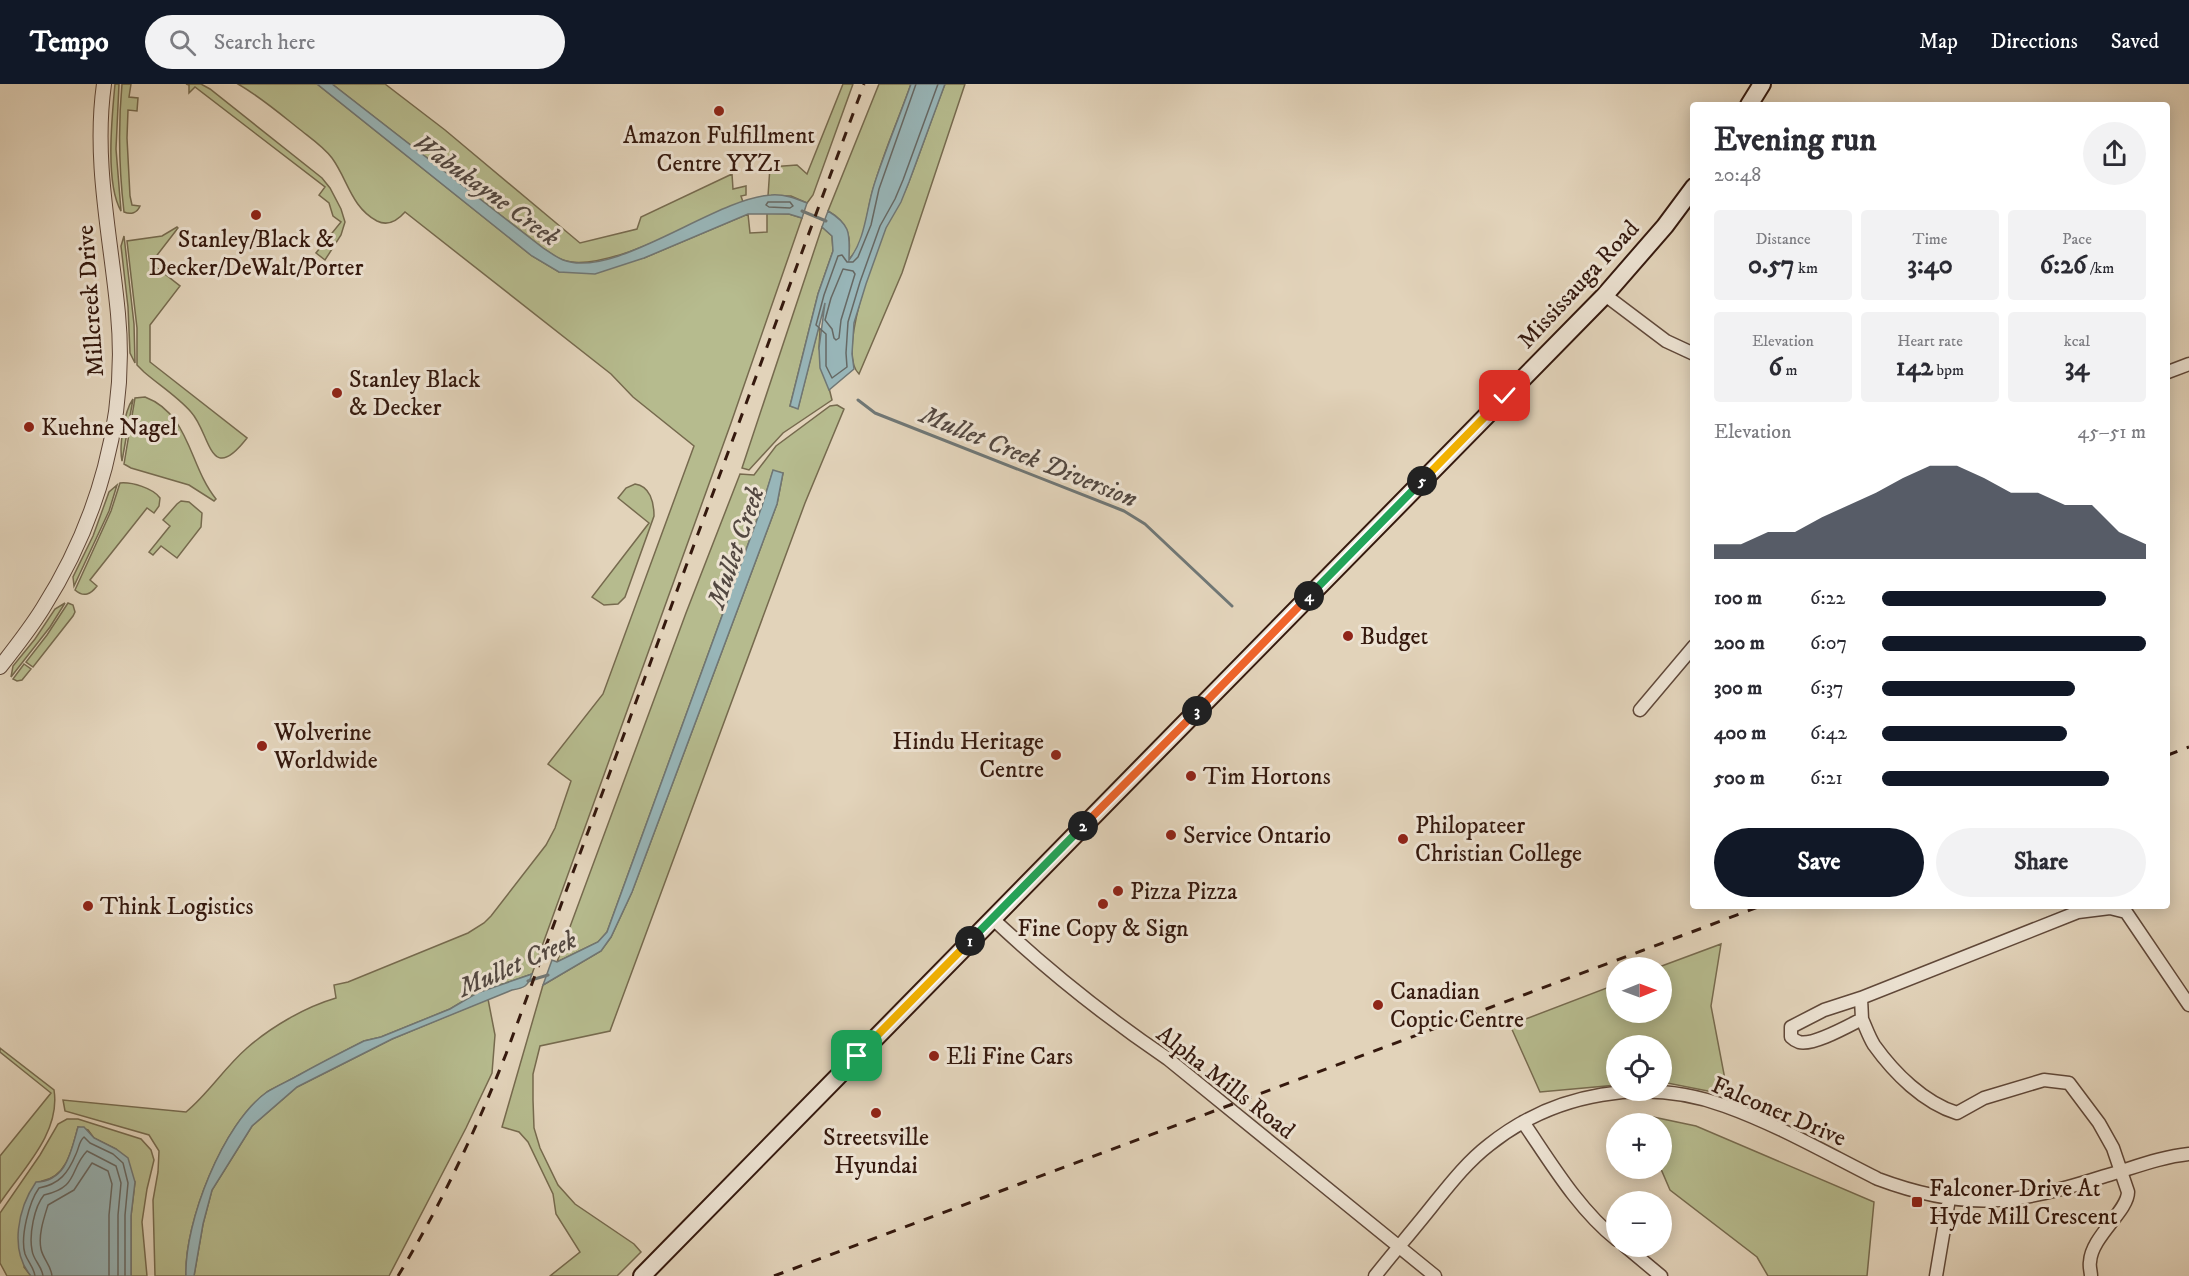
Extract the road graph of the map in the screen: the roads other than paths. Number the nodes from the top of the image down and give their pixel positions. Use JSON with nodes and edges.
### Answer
{"nodes":[{"id":1,"x":104,"y":84,"type":"edge"},
{"id":2,"x":1762,"y":84,"type":"edge"},
{"id":3,"x":1751,"y":102,"type":"edge"},
{"id":4,"x":1690,"y":193,"type":"edge"},
{"id":5,"x":1605,"y":295,"type":"junction"},
{"id":6,"x":1690,"y":352,"type":"edge"},
{"id":7,"x":2189,"y":364,"type":"edge"},
{"id":8,"x":2170,"y":371,"type":"edge"},
{"id":9,"x":1690,"y":651,"type":"edge"},
{"id":10,"x":0,"y":667,"type":"edge"},
{"id":11,"x":1640,"y":710,"type":"dead end"},
{"id":12,"x":2102,"y":909,"type":"edge"},
{"id":13,"x":2114,"y":909,"type":"edge"},
{"id":14,"x":993,"y":918,"type":"junction"},
{"id":15,"x":1861,"y":998,"type":"junction"},
{"id":16,"x":2189,"y":1005,"type":"edge"},
{"id":17,"x":1862,"y":1019,"type":"junction"},
{"id":18,"x":1523,"y":1122,"type":"junction"},
{"id":19,"x":2189,"y":1154,"type":"edge"},
{"id":20,"x":2121,"y":1172,"type":"junction"},
{"id":21,"x":1949,"y":1199,"type":"junction"},
{"id":22,"x":1606,"y":1231,"type":"edge"},
{"id":23,"x":1398,"y":1248,"type":"junction"},
{"id":24,"x":1638,"y":1257,"type":"edge"},
{"id":25,"x":642,"y":1276,"type":"edge"},
{"id":26,"x":1375,"y":1276,"type":"edge"},
{"id":27,"x":1435,"y":1276,"type":"edge"},
{"id":28,"x":1661,"y":1276,"type":"edge"},
{"id":29,"x":1935,"y":1276,"type":"edge"},
{"id":30,"x":2091,"y":1276,"type":"edge"}],
"edges":[{"from":1,"to":10,"type":"street","name":"Millcreek Drive"},
{"from":2,"to":3,"type":"main road"},
{"from":4,"to":5,"type":"main road","name":"Mississauga Road"},
{"from":5,"to":6,"type":"street"},
{"from":5,"to":14,"type":"main road","name":"Mississauga Road"},
{"from":7,"to":8,"type":"street"},
{"from":9,"to":11,"type":"street"},
{"from":12,"to":15,"type":"street"},
{"from":13,"to":16,"type":"street"},
{"from":14,"to":23,"type":"street","name":"Alpha Mills Road"},
{"from":14,"to":25,"type":"main road","name":"Mississauga Road"},
{"from":15,"to":17,"type":"street"},
{"from":15,"to":17,"type":"street"},
{"from":17,"to":20,"type":"street"},
{"from":18,"to":21,"type":"street","name":"Falconer Drive"},
{"from":18,"to":22,"type":"street"},
{"from":18,"to":23,"type":"street","name":"Falconer Drive"},
{"from":19,"to":20,"type":"street","name":"Falconer Drive"},
{"from":20,"to":21,"type":"street","name":"Falconer Drive"},
{"from":20,"to":30,"type":"street"},
{"from":21,"to":29,"type":"street"},
{"from":23,"to":26,"type":"street","name":"Falconer Drive"},
{"from":23,"to":27,"type":"street","name":"Alpha Mills Road"},
{"from":24,"to":28,"type":"street"}]}
